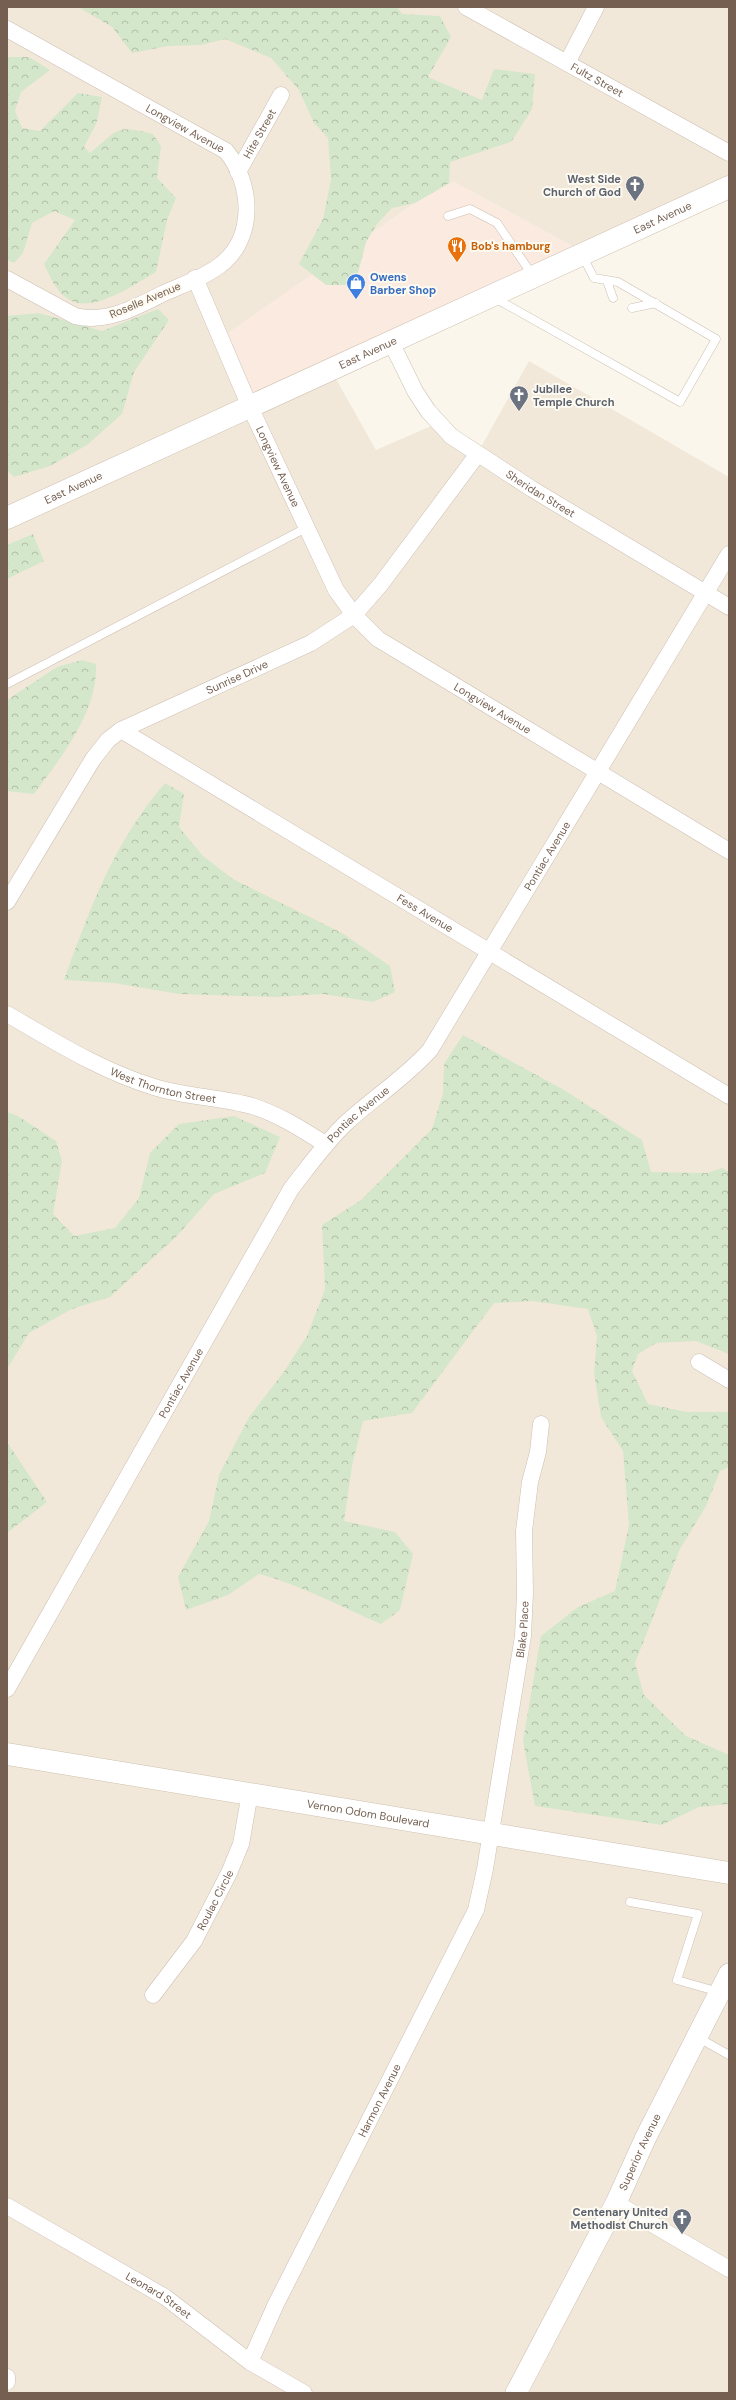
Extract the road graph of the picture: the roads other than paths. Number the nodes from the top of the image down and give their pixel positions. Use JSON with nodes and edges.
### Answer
{"nodes":[{"id":1,"x":466,"y":7,"type":"edge"},
{"id":2,"x":596,"y":7,"type":"edge"},
{"id":3,"x":7,"y":29,"type":"edge"},
{"id":4,"x":567,"y":63,"type":"junction"},
{"id":5,"x":281,"y":95,"type":"dead end"},
{"id":6,"x":729,"y":153,"type":"edge"},
{"id":7,"x":238,"y":172,"type":"junction"},
{"id":8,"x":729,"y":187,"type":"edge"},
{"id":9,"x":448,"y":216,"type":"dead end"},
{"id":10,"x":582,"y":255,"type":"junction"},
{"id":11,"x":533,"y":277,"type":"junction"},
{"id":12,"x":195,"y":278,"type":"junction"},
{"id":13,"x":7,"y":279,"type":"edge"},
{"id":14,"x":607,"y":282,"type":"junction"},
{"id":15,"x":491,"y":296,"type":"junction"},
{"id":16,"x":614,"y":298,"type":"dead end"},
{"id":17,"x":656,"y":303,"type":"junction"},
{"id":18,"x":632,"y":308,"type":"dead end"},
{"id":19,"x":391,"y":342,"type":"junction"},
{"id":20,"x":250,"y":407,"type":"junction"},
{"id":21,"x":477,"y":455,"type":"junction"},
{"id":22,"x":7,"y":518,"type":"edge"},
{"id":23,"x":306,"y":528,"type":"junction"},
{"id":24,"x":729,"y":554,"type":"edge"},
{"id":25,"x":705,"y":592,"type":"junction"},
{"id":26,"x":729,"y":607,"type":"edge"},
{"id":27,"x":354,"y":615,"type":"junction"},
{"id":28,"x":7,"y":684,"type":"edge"},
{"id":29,"x":122,"y":730,"type":"junction"},
{"id":30,"x":598,"y":771,"type":"junction"},
{"id":31,"x":729,"y":851,"type":"edge"},
{"id":32,"x":7,"y":902,"type":"edge"},
{"id":33,"x":489,"y":951,"type":"junction"},
{"id":34,"x":7,"y":1014,"type":"edge"},
{"id":35,"x":729,"y":1096,"type":"edge"},
{"id":36,"x":325,"y":1144,"type":"junction"},
{"id":37,"x":699,"y":1362,"type":"dead end"},
{"id":38,"x":729,"y":1380,"type":"edge"},
{"id":39,"x":541,"y":1424,"type":"dead end"},
{"id":40,"x":7,"y":1689,"type":"edge"},
{"id":41,"x":7,"y":1754,"type":"edge"},
{"id":42,"x":250,"y":1794,"type":"junction"},
{"id":43,"x":490,"y":1833,"type":"junction"},
{"id":44,"x":729,"y":1873,"type":"edge"},
{"id":45,"x":630,"y":1902,"type":"dead end"},
{"id":46,"x":729,"y":1974,"type":"edge"},
{"id":47,"x":720,"y":1993,"type":"junction"},
{"id":48,"x":153,"y":1994,"type":"dead end"},
{"id":49,"x":697,"y":2038,"type":"junction"},
{"id":50,"x":729,"y":2055,"type":"edge"},
{"id":51,"x":616,"y":2203,"type":"junction"},
{"id":52,"x":7,"y":2206,"type":"edge"},
{"id":53,"x":729,"y":2269,"type":"edge"},
{"id":54,"x":250,"y":2362,"type":"junction"},
{"id":55,"x":304,"y":2393,"type":"edge"},
{"id":56,"x":516,"y":2393,"type":"edge"}],
"edges":[{"from":1,"to":4,"type":"street","name":"Fultz Street"},
{"from":2,"to":4,"type":"street"},
{"from":3,"to":7,"type":"street","name":"Longview Avenue"},
{"from":4,"to":6,"type":"street","name":"Fultz Street"},
{"from":5,"to":7,"type":"street","name":"Hite Street"},
{"from":7,"to":12,"type":"street","name":"Longview Avenue"},
{"from":8,"to":10,"type":"main road","name":"East Avenue"},
{"from":9,"to":11,"type":"lane"},
{"from":10,"to":11,"type":"main road","name":"East Avenue"},
{"from":10,"to":14,"type":"lane"},
{"from":11,"to":15,"type":"main road","name":"East Avenue"},
{"from":12,"to":13,"type":"street","name":"Roselle Avenue"},
{"from":12,"to":20,"type":"street","name":"Longview Avenue"},
{"from":14,"to":16,"type":"lane"},
{"from":14,"to":17,"type":"lane"},
{"from":15,"to":17,"type":"lane"},
{"from":15,"to":19,"type":"main road","name":"East Avenue"},
{"from":17,"to":18,"type":"lane"},
{"from":19,"to":20,"type":"main road","name":"East Avenue"},
{"from":19,"to":21,"type":"street","name":"Sheridan Street"},
{"from":20,"to":22,"type":"main road","name":"East Avenue"},
{"from":20,"to":23,"type":"street","name":"Longview Avenue"},
{"from":21,"to":25,"type":"street","name":"Sheridan Street"},
{"from":21,"to":27,"type":"street","name":"Sunrise Drive"},
{"from":23,"to":27,"type":"street","name":"Longview Avenue"},
{"from":23,"to":28,"type":"lane"},
{"from":24,"to":25,"type":"street","name":"Pontiac Avenue"},
{"from":25,"to":26,"type":"street","name":"Sheridan Street"},
{"from":25,"to":30,"type":"street","name":"Pontiac Avenue"},
{"from":27,"to":29,"type":"street","name":"Sunrise Drive"},
{"from":27,"to":30,"type":"street","name":"Longview Avenue"},
{"from":29,"to":32,"type":"street","name":"Sunrise Drive"},
{"from":29,"to":33,"type":"street","name":"Fess Avenue"},
{"from":30,"to":31,"type":"street","name":"Longview Avenue"},
{"from":30,"to":33,"type":"street","name":"Pontiac Avenue"},
{"from":33,"to":35,"type":"street","name":"Fess Avenue"},
{"from":33,"to":36,"type":"street","name":"Pontiac Avenue"},
{"from":34,"to":36,"type":"street","name":"West Thornton Street"},
{"from":36,"to":40,"type":"street","name":"Pontiac Avenue"},
{"from":37,"to":38,"type":"street"},
{"from":39,"to":43,"type":"street","name":"Blake Place"},
{"from":41,"to":42,"type":"main road","name":"Vernon Odom Boulevard"},
{"from":42,"to":43,"type":"main road","name":"Vernon Odom Boulevard"},
{"from":42,"to":48,"type":"street","name":"Roulac Circle"},
{"from":43,"to":44,"type":"main road","name":"Vernon Odom Boulevard"},
{"from":43,"to":54,"type":"street","name":"Harmon Avenue"},
{"from":45,"to":47,"type":"lane"},
{"from":46,"to":47,"type":"street","name":"Superior Avenue"},
{"from":47,"to":49,"type":"street","name":"Superior Avenue"},
{"from":49,"to":50,"type":"lane"},
{"from":49,"to":51,"type":"street","name":"Superior Avenue"},
{"from":51,"to":53,"type":"street"},
{"from":51,"to":56,"type":"street","name":"Superior Avenue"},
{"from":52,"to":54,"type":"street","name":"Leonard Street"},
{"from":54,"to":55,"type":"street","name":"Leonard Street"}]}
